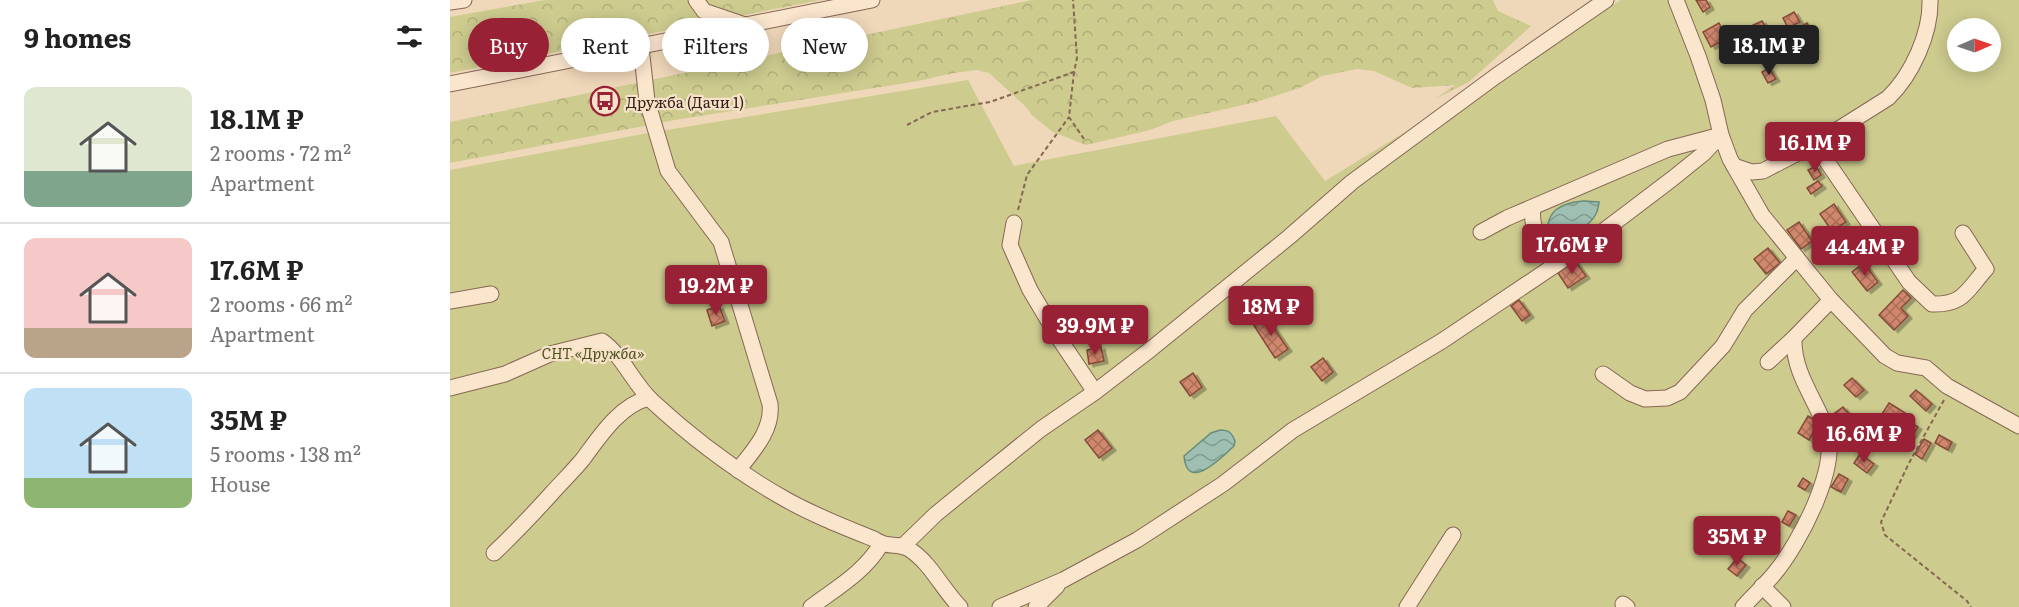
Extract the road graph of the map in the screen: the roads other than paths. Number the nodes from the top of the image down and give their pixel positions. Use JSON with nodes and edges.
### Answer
{"nodes":[{"id":1,"x":464,"y":0,"type":"edge"},
{"id":2,"x":696,"y":0,"type":"edge"},
{"id":3,"x":873,"y":0,"type":"edge"},
{"id":4,"x":1606,"y":0,"type":"edge"},
{"id":5,"x":1676,"y":0,"type":"edge"},
{"id":6,"x":450,"y":2,"type":"edge"},
{"id":7,"x":1932,"y":4,"type":"edge"},
{"id":8,"x":722,"y":18,"type":"edge"},
{"id":9,"x":769,"y":21,"type":"edge"},
{"id":10,"x":561,"y":62,"type":"edge"},
{"id":11,"x":644,"y":72,"type":"edge"},
{"id":12,"x":450,"y":84,"type":"edge"},
{"id":13,"x":1721,"y":135,"type":"junction"},
{"id":14,"x":1815,"y":144,"type":"junction"},
{"id":15,"x":1734,"y":166,"type":"junction"},
{"id":16,"x":1763,"y":171,"type":"junction"},
{"id":17,"x":1748,"y":192,"type":"junction"},
{"id":18,"x":1533,"y":208,"type":"junction"},
{"id":19,"x":1014,"y":223,"type":"road end"},
{"id":20,"x":1481,"y":232,"type":"dead end"},
{"id":21,"x":1963,"y":233,"type":"dead end"},
{"id":22,"x":1797,"y":258,"type":"junction"},
{"id":23,"x":1555,"y":264,"type":"junction"},
{"id":24,"x":491,"y":294,"type":"dead end"},
{"id":25,"x":1831,"y":300,"type":"junction"},
{"id":26,"x":450,"y":301,"type":"edge"},
{"id":27,"x":1794,"y":338,"type":"junction"},
{"id":28,"x":1768,"y":362,"type":"dead end"},
{"id":29,"x":1604,"y":374,"type":"dead end"},
{"id":30,"x":450,"y":388,"type":"edge"},
{"id":31,"x":1095,"y":392,"type":"junction"},
{"id":32,"x":650,"y":398,"type":"junction"},
{"id":33,"x":2019,"y":426,"type":"edge"},
{"id":34,"x":738,"y":470,"type":"junction"},
{"id":35,"x":1453,"y":535,"type":"dead end"},
{"id":36,"x":881,"y":544,"type":"junction"},
{"id":37,"x":903,"y":546,"type":"junction"},
{"id":38,"x":494,"y":553,"type":"dead end"},
{"id":39,"x":1063,"y":580,"type":"junction"},
{"id":40,"x":1762,"y":586,"type":"junction"},
{"id":41,"x":811,"y":607,"type":"edge"},
{"id":42,"x":960,"y":607,"type":"edge"},
{"id":43,"x":1000,"y":607,"type":"edge"},
{"id":44,"x":1036,"y":607,"type":"edge"},
{"id":45,"x":1407,"y":607,"type":"edge"},
{"id":46,"x":1743,"y":607,"type":"edge"},
{"id":47,"x":1783,"y":607,"type":"edge"}],
"edges":[{"from":1,"to":6,"type":"street"},
{"from":2,"to":8,"type":"street"},
{"from":3,"to":9,"type":"street"},
{"from":4,"to":31,"type":"street"},
{"from":5,"to":13,"type":"street"},
{"from":7,"to":14,"type":"street"},
{"from":10,"to":12,"type":"street"},
{"from":11,"to":34,"type":"street"},
{"from":13,"to":15,"type":"street"},
{"from":13,"to":18,"type":"street"},
{"from":13,"to":23,"type":"street"},
{"from":14,"to":16,"type":"street"},
{"from":14,"to":21,"type":"street"},
{"from":15,"to":16,"type":"street"},
{"from":15,"to":17,"type":"street"},
{"from":16,"to":17,"type":"street"},
{"from":17,"to":22,"type":"street"},
{"from":18,"to":20,"type":"street"},
{"from":18,"to":23,"type":"street"},
{"from":19,"to":31,"type":"street"},
{"from":22,"to":25,"type":"street"},
{"from":22,"to":29,"type":"street"},
{"from":23,"to":39,"type":"street"},
{"from":24,"to":26,"type":"street"},
{"from":25,"to":27,"type":"street"},
{"from":25,"to":33,"type":"street"},
{"from":27,"to":28,"type":"street"},
{"from":27,"to":40,"type":"street"},
{"from":30,"to":32,"type":"street"},
{"from":31,"to":37,"type":"street"},
{"from":32,"to":34,"type":"street"},
{"from":32,"to":38,"type":"street"},
{"from":34,"to":36,"type":"street"},
{"from":35,"to":45,"type":"street"},
{"from":36,"to":37,"type":"street"},
{"from":36,"to":41,"type":"street"},
{"from":37,"to":42,"type":"street"},
{"from":39,"to":43,"type":"street"},
{"from":39,"to":44,"type":"street"},
{"from":40,"to":46,"type":"street"},
{"from":40,"to":47,"type":"street"}]}
